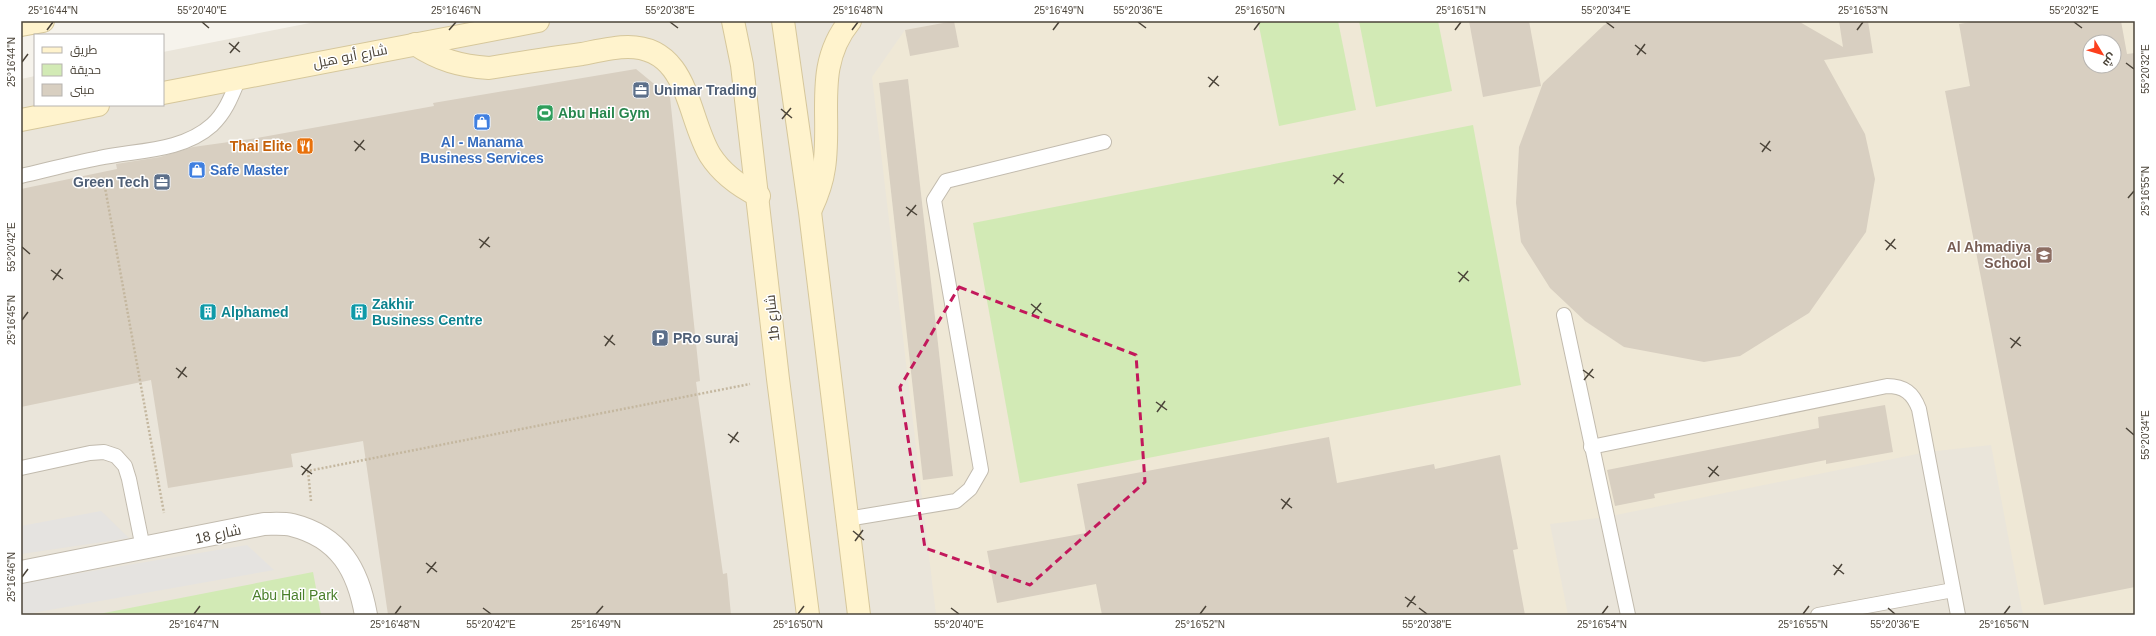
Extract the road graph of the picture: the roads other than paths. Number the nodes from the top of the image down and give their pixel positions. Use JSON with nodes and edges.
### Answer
{"nodes":[{"id":1,"x":43,"y":21,"type":"edge"},
{"id":2,"x":538,"y":21,"type":"edge"},
{"id":3,"x":733,"y":21,"type":"edge"},
{"id":4,"x":783,"y":21,"type":"edge"},
{"id":5,"x":850,"y":21,"type":"edge"},
{"id":6,"x":21,"y":25,"type":"edge"},
{"id":7,"x":415,"y":44,"type":"junction"},
{"id":8,"x":239,"y":78,"type":"junction"},
{"id":9,"x":164,"y":93,"type":"edge"},
{"id":10,"x":93,"y":106,"type":"edge"},
{"id":11,"x":21,"y":120,"type":"edge"},
{"id":12,"x":1104,"y":142,"type":"dead end"},
{"id":13,"x":21,"y":176,"type":"edge"},
{"id":14,"x":758,"y":196,"type":"junction"},
{"id":15,"x":810,"y":212,"type":"junction"},
{"id":16,"x":1564,"y":315,"type":"dead end"},
{"id":17,"x":1591,"y":446,"type":"junction"},
{"id":18,"x":21,"y":468,"type":"edge"},
{"id":19,"x":847,"y":519,"type":"junction"},
{"id":20,"x":142,"y":548,"type":"junction"},
{"id":21,"x":21,"y":572,"type":"edge"},
{"id":22,"x":1953,"y":590,"type":"junction"},
{"id":23,"x":366,"y":615,"type":"edge"},
{"id":24,"x":808,"y":615,"type":"edge"},
{"id":25,"x":859,"y":615,"type":"edge"},
{"id":26,"x":1628,"y":615,"type":"edge"},
{"id":27,"x":1818,"y":615,"type":"edge"},
{"id":28,"x":1958,"y":615,"type":"edge"}],
"edges":[{"from":1,"to":6,"type":"street"},
{"from":2,"to":7,"type":"street","name":"شارع أبو هيل"},
{"from":3,"to":14,"type":"street","name":"1b شارع"},
{"from":4,"to":15,"type":"street"},
{"from":5,"to":15,"type":"street"},
{"from":7,"to":8,"type":"street","name":"شارع أبو هيل"},
{"from":7,"to":14,"type":"street"},
{"from":8,"to":9,"type":"street","name":"شارع أبو هيل"},
{"from":8,"to":13,"type":"lane"},
{"from":10,"to":11,"type":"street"},
{"from":12,"to":19,"type":"lane"},
{"from":14,"to":24,"type":"street","name":"1b شارع"},
{"from":15,"to":19,"type":"street"},
{"from":16,"to":17,"type":"lane"},
{"from":17,"to":22,"type":"lane"},
{"from":17,"to":26,"type":"lane"},
{"from":18,"to":20,"type":"lane"},
{"from":19,"to":25,"type":"street"},
{"from":20,"to":21,"type":"street","name":"شارع 18"},
{"from":20,"to":23,"type":"street","name":"شارع 18"},
{"from":22,"to":27,"type":"lane"},
{"from":22,"to":28,"type":"lane"}]}
